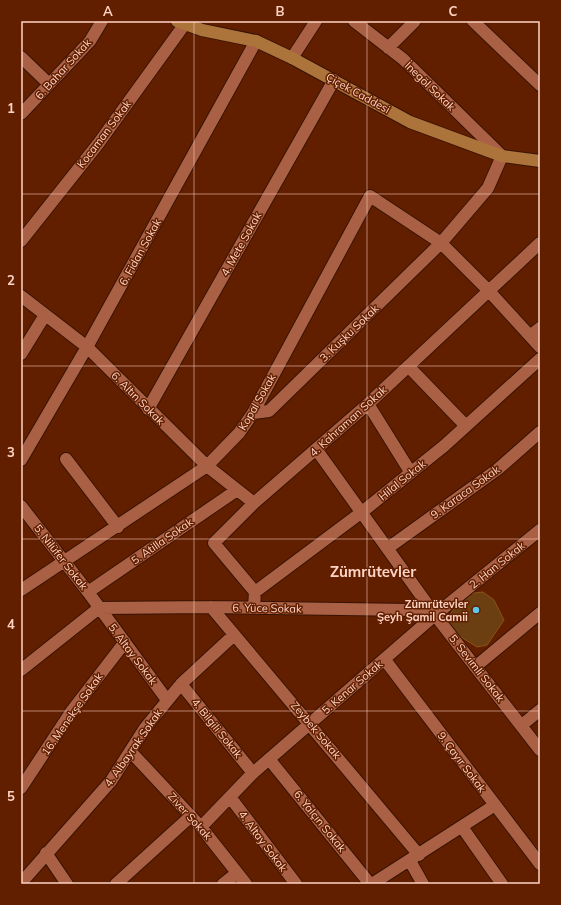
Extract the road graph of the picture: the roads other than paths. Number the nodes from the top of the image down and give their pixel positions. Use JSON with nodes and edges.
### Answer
{"nodes":[{"id":1,"x":102,"y":21,"type":"edge"},
{"id":2,"x":316,"y":21,"type":"edge"},
{"id":3,"x":354,"y":21,"type":"edge"},
{"id":4,"x":416,"y":21,"type":"edge"},
{"id":5,"x":473,"y":21,"type":"edge"},
{"id":6,"x":182,"y":22,"type":"edge"},
{"id":7,"x":256,"y":41,"type":"junction"},
{"id":8,"x":388,"y":48,"type":"junction"},
{"id":9,"x":21,"y":57,"type":"edge"},
{"id":10,"x":292,"y":58,"type":"junction"},
{"id":11,"x":334,"y":80,"type":"junction"},
{"id":12,"x":49,"y":84,"type":"junction"},
{"id":13,"x":540,"y":85,"type":"edge"},
{"id":14,"x":21,"y":114,"type":"edge"},
{"id":15,"x":502,"y":156,"type":"junction"},
{"id":16,"x":540,"y":161,"type":"edge"},
{"id":17,"x":21,"y":241,"type":"edge"},
{"id":18,"x":441,"y":243,"type":"junction"},
{"id":19,"x":540,"y":243,"type":"edge"},
{"id":20,"x":488,"y":290,"type":"junction"},
{"id":21,"x":21,"y":296,"type":"edge"},
{"id":22,"x":45,"y":315,"type":"junction"},
{"id":23,"x":540,"y":328,"type":"edge"},
{"id":24,"x":530,"y":336,"type":"junction"},
{"id":25,"x":87,"y":347,"type":"junction"},
{"id":26,"x":540,"y":348,"type":"edge"},
{"id":27,"x":21,"y":354,"type":"edge"},
{"id":28,"x":540,"y":359,"type":"edge"},
{"id":29,"x":408,"y":366,"type":"junction"},
{"id":30,"x":368,"y":404,"type":"junction"},
{"id":31,"x":148,"y":409,"type":"junction"},
{"id":32,"x":252,"y":414,"type":"junction"},
{"id":33,"x":466,"y":426,"type":"junction"},
{"id":34,"x":540,"y":432,"type":"edge"},
{"id":35,"x":316,"y":449,"type":"junction"},
{"id":36,"x":66,"y":459,"type":"dead end"},
{"id":37,"x":21,"y":460,"type":"edge"},
{"id":38,"x":207,"y":466,"type":"junction"},
{"id":39,"x":411,"y":473,"type":"junction"},
{"id":40,"x":237,"y":490,"type":"junction"},
{"id":41,"x":254,"y":503,"type":"junction"},
{"id":42,"x":21,"y":506,"type":"edge"},
{"id":43,"x":362,"y":512,"type":"junction"},
{"id":44,"x":118,"y":527,"type":"junction"},
{"id":45,"x":540,"y":530,"type":"edge"},
{"id":46,"x":388,"y":548,"type":"junction"},
{"id":47,"x":64,"y":563,"type":"junction"},
{"id":48,"x":21,"y":590,"type":"edge"},
{"id":49,"x":88,"y":592,"type":"junction"},
{"id":50,"x":256,"y":592,"type":"junction"},
{"id":51,"x":212,"y":607,"type":"junction"},
{"id":52,"x":99,"y":608,"type":"junction"},
{"id":53,"x":254,"y":608,"type":"junction"},
{"id":54,"x":540,"y":613,"type":"edge"},
{"id":55,"x":435,"y":615,"type":"junction"},
{"id":56,"x":234,"y":635,"type":"junction"},
{"id":57,"x":125,"y":642,"type":"junction"},
{"id":58,"x":385,"y":660,"type":"junction"},
{"id":59,"x":475,"y":667,"type":"junction"},
{"id":60,"x":21,"y":670,"type":"edge"},
{"id":61,"x":181,"y":684,"type":"junction"},
{"id":62,"x":167,"y":700,"type":"junction"},
{"id":63,"x":540,"y":710,"type":"edge"},
{"id":64,"x":310,"y":724,"type":"junction"},
{"id":65,"x":522,"y":725,"type":"junction"},
{"id":66,"x":540,"y":750,"type":"edge"},
{"id":67,"x":131,"y":752,"type":"junction"},
{"id":68,"x":269,"y":759,"type":"junction"},
{"id":69,"x":254,"y":773,"type":"junction"},
{"id":70,"x":21,"y":788,"type":"edge"},
{"id":71,"x":230,"y":797,"type":"junction"},
{"id":72,"x":495,"y":805,"type":"junction"},
{"id":73,"x":190,"y":816,"type":"junction"},
{"id":74,"x":201,"y":827,"type":"junction"},
{"id":75,"x":462,"y":827,"type":"junction"},
{"id":76,"x":46,"y":853,"type":"junction"},
{"id":77,"x":414,"y":858,"type":"junction"},
{"id":78,"x":540,"y":864,"type":"edge"},
{"id":79,"x":238,"y":873,"type":"junction"},
{"id":80,"x":21,"y":883,"type":"edge"},
{"id":81,"x":67,"y":884,"type":"edge"},
{"id":82,"x":116,"y":884,"type":"edge"},
{"id":83,"x":223,"y":884,"type":"edge"},
{"id":84,"x":246,"y":884,"type":"edge"},
{"id":85,"x":296,"y":884,"type":"edge"},
{"id":86,"x":371,"y":884,"type":"edge"},
{"id":87,"x":423,"y":884,"type":"edge"},
{"id":88,"x":502,"y":884,"type":"edge"}],
"edges":[{"from":1,"to":12,"type":"street","name":"6. Bahar Sokak"},
{"from":2,"to":10,"type":"street"},
{"from":3,"to":8,"type":"street","name":"İnegöl Sokak"},
{"from":4,"to":8,"type":"street"},
{"from":5,"to":13,"type":"street"},
{"from":6,"to":7,"type":"main road","name":"Çiçek Caddesi"},
{"from":6,"to":17,"type":"street","name":"Kocaman Sokak"},
{"from":7,"to":10,"type":"main road","name":"Çiçek Caddesi"},
{"from":7,"to":25,"type":"street","name":"6. Fidan Sokak"},
{"from":8,"to":15,"type":"street","name":"İnegöl Sokak"},
{"from":9,"to":12,"type":"street"},
{"from":10,"to":11,"type":"main road","name":"Çiçek Caddesi"},
{"from":11,"to":15,"type":"main road","name":"Çiçek Caddesi"},
{"from":11,"to":31,"type":"street","name":"4. Mete Sokak"},
{"from":12,"to":14,"type":"street","name":"6. Bahar Sokak"},
{"from":15,"to":16,"type":"main road","name":"Çiçek Caddesi"},
{"from":15,"to":18,"type":"street","name":"3. Kuşku Sokak"},
{"from":18,"to":20,"type":"street"},
{"from":18,"to":32,"type":"street","name":"3. Kuşku Sokak"},
{"from":18,"to":32,"type":"street","name":"Kopal Sokak"},
{"from":19,"to":20,"type":"street","name":"4. Kahraman Sokak"},
{"from":20,"to":24,"type":"street"},
{"from":20,"to":29,"type":"street","name":"4. Kahraman Sokak"},
{"from":21,"to":22,"type":"street","name":"6. Altın Sokak"},
{"from":22,"to":25,"type":"street","name":"6. Altın Sokak"},
{"from":22,"to":27,"type":"street"},
{"from":23,"to":24,"type":"street"},
{"from":24,"to":26,"type":"street"},
{"from":25,"to":31,"type":"street","name":"6. Altın Sokak"},
{"from":25,"to":37,"type":"street","name":"6. Fidan Sokak"},
{"from":28,"to":33,"type":"street","name":"Hilal Sokak"},
{"from":29,"to":30,"type":"street","name":"4. Kahraman Sokak"},
{"from":29,"to":33,"type":"street"},
{"from":30,"to":35,"type":"street","name":"4. Kahraman Sokak"},
{"from":30,"to":39,"type":"street"},
{"from":31,"to":38,"type":"street","name":"6. Altın Sokak"},
{"from":32,"to":38,"type":"street","name":"Kopal Sokak"},
{"from":33,"to":39,"type":"street","name":"Hilal Sokak"},
{"from":34,"to":46,"type":"street","name":"9. Karaca Sokak"},
{"from":35,"to":41,"type":"street","name":"4. Kahraman Sokak"},
{"from":35,"to":43,"type":"street","name":"5. Sevimli Sokak"},
{"from":36,"to":44,"type":"street"},
{"from":38,"to":40,"type":"street","name":"6. Altın Sokak"},
{"from":38,"to":44,"type":"street","name":"Kopal Sokak"},
{"from":39,"to":43,"type":"street","name":"Hilal Sokak"},
{"from":40,"to":41,"type":"street","name":"6. Altın Sokak"},
{"from":40,"to":49,"type":"street","name":"5. Atilla Sokak"},
{"from":41,"to":50,"type":"street","name":"4. Kahraman Sokak"},
{"from":42,"to":47,"type":"street","name":"5. Nilüfer Sokak"},
{"from":43,"to":46,"type":"street","name":"5. Sevimli Sokak"},
{"from":43,"to":50,"type":"street","name":"Hilal Sokak"},
{"from":44,"to":47,"type":"street","name":"Kopal Sokak"},
{"from":45,"to":55,"type":"street","name":"2. Han Sokak"},
{"from":46,"to":55,"type":"street","name":"5. Sevimli Sokak"},
{"from":47,"to":48,"type":"street","name":"Kopal Sokak"},
{"from":47,"to":49,"type":"street","name":"5. Nilüfer Sokak"},
{"from":49,"to":52,"type":"street","name":"5. Nilüfer Sokak"},
{"from":50,"to":53,"type":"street"},
{"from":51,"to":52,"type":"street","name":"6. Yüce Sokak"},
{"from":51,"to":53,"type":"street","name":"6. Yüce Sokak"},
{"from":51,"to":56,"type":"street","name":"Zeybek Sokak"},
{"from":52,"to":57,"type":"street","name":"5. Altay Sokak"},
{"from":52,"to":60,"type":"street"},
{"from":53,"to":55,"type":"street","name":"6. Yüce Sokak"},
{"from":54,"to":59,"type":"street"},
{"from":55,"to":58,"type":"street","name":"5. Kenar Sokak"},
{"from":55,"to":59,"type":"street","name":"5. Sevimli Sokak"},
{"from":56,"to":61,"type":"street","name":"4. Albayrak Sokak"},
{"from":56,"to":64,"type":"street","name":"Zeybek Sokak"},
{"from":57,"to":62,"type":"street","name":"5. Altay Sokak"},
{"from":57,"to":70,"type":"street","name":"16. Menekşe Sokak"},
{"from":58,"to":64,"type":"street","name":"5. Kenar Sokak"},
{"from":58,"to":72,"type":"street","name":"9. Çayır Sokak"},
{"from":59,"to":65,"type":"street","name":"5. Sevimli Sokak"},
{"from":61,"to":62,"type":"street","name":"4. Albayrak Sokak"},
{"from":61,"to":69,"type":"street","name":"4. Bilgili Sokak"},
{"from":62,"to":67,"type":"street","name":"4. Albayrak Sokak"},
{"from":63,"to":65,"type":"street"},
{"from":64,"to":68,"type":"street","name":"5. Kenar Sokak"},
{"from":64,"to":77,"type":"street","name":"Zeybek Sokak"},
{"from":65,"to":66,"type":"street","name":"5. Sevimli Sokak"},
{"from":67,"to":73,"type":"street","name":"Ziver Sokak"},
{"from":67,"to":76,"type":"street","name":"4. Albayrak Sokak"},
{"from":68,"to":69,"type":"street","name":"5. Kenar Sokak"},
{"from":68,"to":86,"type":"street","name":"6. Yalçın Sokak"},
{"from":69,"to":71,"type":"street","name":"5. Kenar Sokak"},
{"from":71,"to":74,"type":"street","name":"5. Kenar Sokak"},
{"from":71,"to":85,"type":"street","name":"4. Altay Sokak"},
{"from":72,"to":75,"type":"street"},
{"from":72,"to":78,"type":"street","name":"9. Çayır Sokak"},
{"from":73,"to":74,"type":"street","name":"Ziver Sokak"},
{"from":73,"to":82,"type":"street"},
{"from":74,"to":79,"type":"street","name":"Ziver Sokak"},
{"from":75,"to":77,"type":"street"},
{"from":75,"to":88,"type":"street"},
{"from":76,"to":80,"type":"street","name":"4. Albayrak Sokak"},
{"from":76,"to":81,"type":"street"},
{"from":77,"to":86,"type":"street"},
{"from":77,"to":87,"type":"street","name":"Zeybek Sokak"},
{"from":79,"to":83,"type":"street"},
{"from":79,"to":84,"type":"street","name":"Ziver Sokak"}]}
